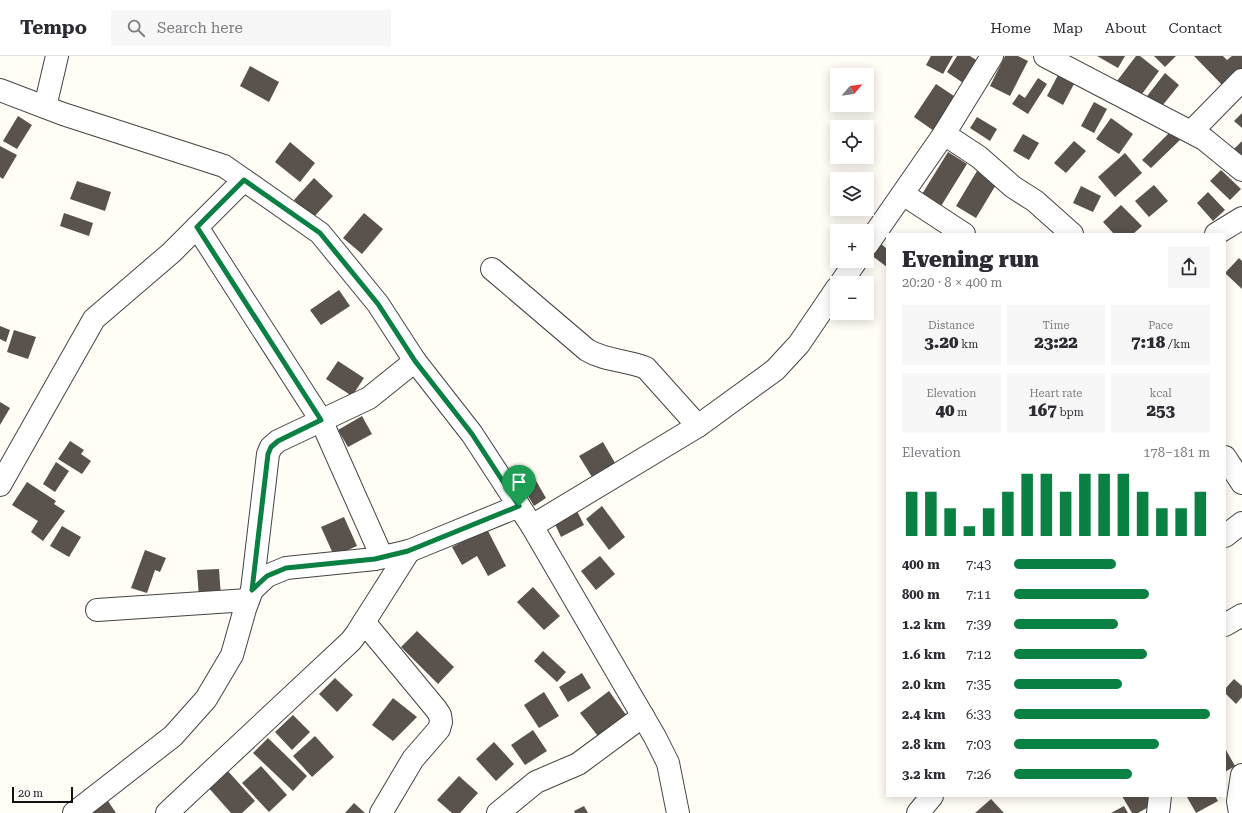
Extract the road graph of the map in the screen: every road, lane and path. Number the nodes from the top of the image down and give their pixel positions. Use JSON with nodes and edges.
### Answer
{"nodes":[{"id":1,"x":57,"y":56,"type":"edge"},
{"id":2,"x":992,"y":56,"type":"edge"},
{"id":3,"x":1045,"y":56,"type":"edge"},
{"id":4,"x":1242,"y":80,"type":"edge"},
{"id":5,"x":0,"y":90,"type":"edge"},
{"id":6,"x":45,"y":107,"type":"junction"},
{"id":7,"x":1191,"y":132,"type":"junction"},
{"id":8,"x":944,"y":134,"type":"junction"},
{"id":9,"x":1242,"y":170,"type":"edge"},
{"id":10,"x":244,"y":180,"type":"junction"},
{"id":11,"x":903,"y":194,"type":"junction"},
{"id":12,"x":1242,"y":218,"type":"edge"},
{"id":13,"x":197,"y":227,"type":"junction"},
{"id":14,"x":962,"y":233,"type":"edge"},
{"id":15,"x":1071,"y":233,"type":"edge"},
{"id":16,"x":1218,"y":233,"type":"edge"},
{"id":17,"x":874,"y":235,"type":"edge"},
{"id":18,"x":492,"y":269,"type":"dead end"},
{"id":19,"x":830,"y":298,"type":"edge"},
{"id":20,"x":415,"y":361,"type":"junction"},
{"id":21,"x":321,"y":420,"type":"junction"},
{"id":22,"x":698,"y":426,"type":"junction"},
{"id":23,"x":1226,"y":459,"type":"edge"},
{"id":24,"x":1242,"y":483,"type":"edge"},
{"id":25,"x":0,"y":484,"type":"edge"},
{"id":26,"x":519,"y":506,"type":"junction"},
{"id":27,"x":1242,"y":523,"type":"edge"},
{"id":28,"x":532,"y":526,"type":"junction"},
{"id":29,"x":1226,"y":535,"type":"edge"},
{"id":30,"x":408,"y":551,"type":"junction"},
{"id":31,"x":382,"y":557,"type":"junction"},
{"id":32,"x":250,"y":595,"type":"junction"},
{"id":33,"x":97,"y":610,"type":"dead end"},
{"id":34,"x":1242,"y":615,"type":"edge"},
{"id":35,"x":364,"y":622,"type":"junction"},
{"id":36,"x":1226,"y":624,"type":"edge"},
{"id":37,"x":643,"y":716,"type":"junction"},
{"id":38,"x":1242,"y":775,"type":"edge"},
{"id":39,"x":931,"y":797,"type":"edge"},
{"id":40,"x":1160,"y":797,"type":"edge"},
{"id":41,"x":74,"y":813,"type":"edge"},
{"id":42,"x":167,"y":813,"type":"edge"},
{"id":43,"x":381,"y":813,"type":"edge"},
{"id":44,"x":498,"y":813,"type":"edge"},
{"id":45,"x":678,"y":813,"type":"edge"},
{"id":46,"x":918,"y":813,"type":"edge"},
{"id":47,"x":1158,"y":813,"type":"edge"},
{"id":48,"x":1240,"y":813,"type":"edge"}],
"edges":[{"from":1,"to":6,"type":"street"},
{"from":2,"to":8,"type":"street"},
{"from":3,"to":7,"type":"street"},
{"from":4,"to":7,"type":"street"},
{"from":5,"to":6,"type":"street"},
{"from":6,"to":10,"type":"street"},
{"from":7,"to":9,"type":"street"},
{"from":8,"to":11,"type":"street"},
{"from":8,"to":15,"type":"street"},
{"from":10,"to":13,"type":"street"},
{"from":10,"to":20,"type":"street"},
{"from":11,"to":14,"type":"street"},
{"from":11,"to":17,"type":"street"},
{"from":12,"to":16,"type":"street"},
{"from":13,"to":21,"type":"street"},
{"from":13,"to":25,"type":"street"},
{"from":18,"to":22,"type":"street"},
{"from":19,"to":22,"type":"street"},
{"from":20,"to":21,"type":"street"},
{"from":20,"to":26,"type":"street"},
{"from":21,"to":31,"type":"street"},
{"from":21,"to":32,"type":"street"},
{"from":22,"to":28,"type":"street"},
{"from":23,"to":24,"type":"street"},
{"from":26,"to":28,"type":"street"},
{"from":26,"to":30,"type":"street"},
{"from":27,"to":29,"type":"street"},
{"from":28,"to":37,"type":"street"},
{"from":30,"to":31,"type":"street"},
{"from":30,"to":35,"type":"street"},
{"from":31,"to":32,"type":"street"},
{"from":32,"to":33,"type":"street"},
{"from":32,"to":41,"type":"street"},
{"from":34,"to":36,"type":"street"},
{"from":35,"to":42,"type":"street"},
{"from":35,"to":43,"type":"street"},
{"from":37,"to":44,"type":"street"},
{"from":37,"to":45,"type":"street"},
{"from":38,"to":48,"type":"street"},
{"from":39,"to":46,"type":"street"},
{"from":40,"to":47,"type":"street"}]}
